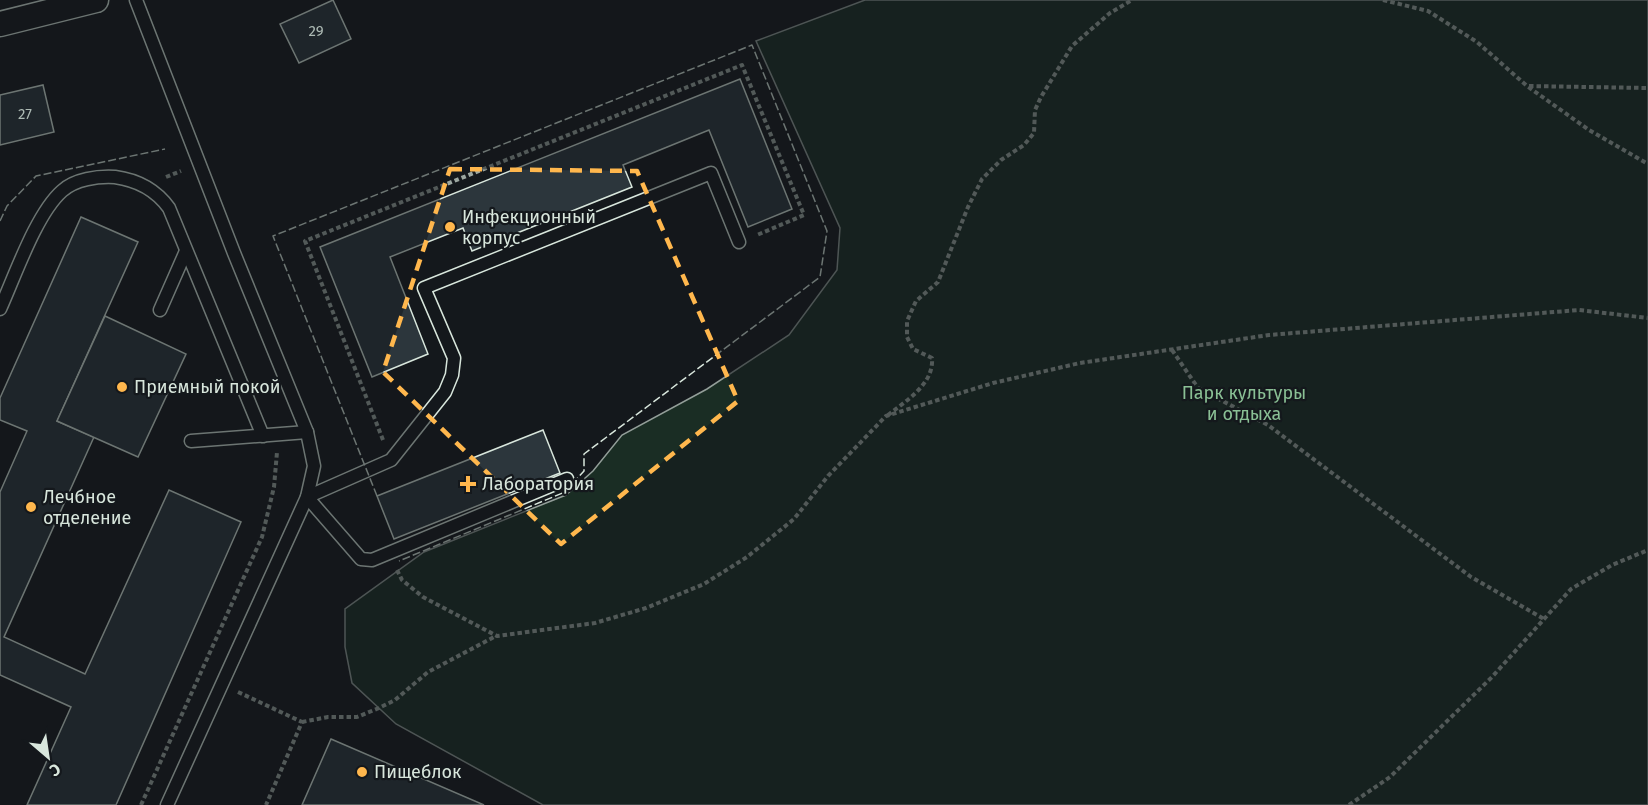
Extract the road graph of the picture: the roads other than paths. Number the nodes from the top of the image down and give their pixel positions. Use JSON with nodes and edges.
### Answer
{"nodes":[{"id":1,"x":96,"y":0,"type":"edge"},
{"id":2,"x":136,"y":0,"type":"edge"},
{"id":3,"x":0,"y":24,"type":"edge"},
{"id":4,"x":740,"y":242,"type":"road end"},
{"id":5,"x":186,"y":251,"type":"junction"},
{"id":6,"x":0,"y":309,"type":"edge"},
{"id":7,"x":160,"y":310,"type":"dead end"},
{"id":8,"x":307,"y":432,"type":"junction"},
{"id":9,"x":262,"y":436,"type":"junction"},
{"id":10,"x":191,"y":441,"type":"dead end"},
{"id":11,"x":567,"y":479,"type":"dead end"},
{"id":12,"x":307,"y":497,"type":"junction"},
{"id":13,"x":167,"y":805,"type":"edge"}],
"edges":[{"from":1,"to":3,"type":"street"},
{"from":2,"to":8,"type":"lane"},
{"from":4,"to":12,"type":"lane"},
{"from":5,"to":6,"type":"lane"},
{"from":5,"to":7,"type":"lane"},
{"from":5,"to":9,"type":"lane"},
{"from":8,"to":9,"type":"lane"},
{"from":8,"to":12,"type":"lane"},
{"from":9,"to":10,"type":"lane"},
{"from":11,"to":12,"type":"lane"},
{"from":12,"to":13,"type":"lane"}]}
